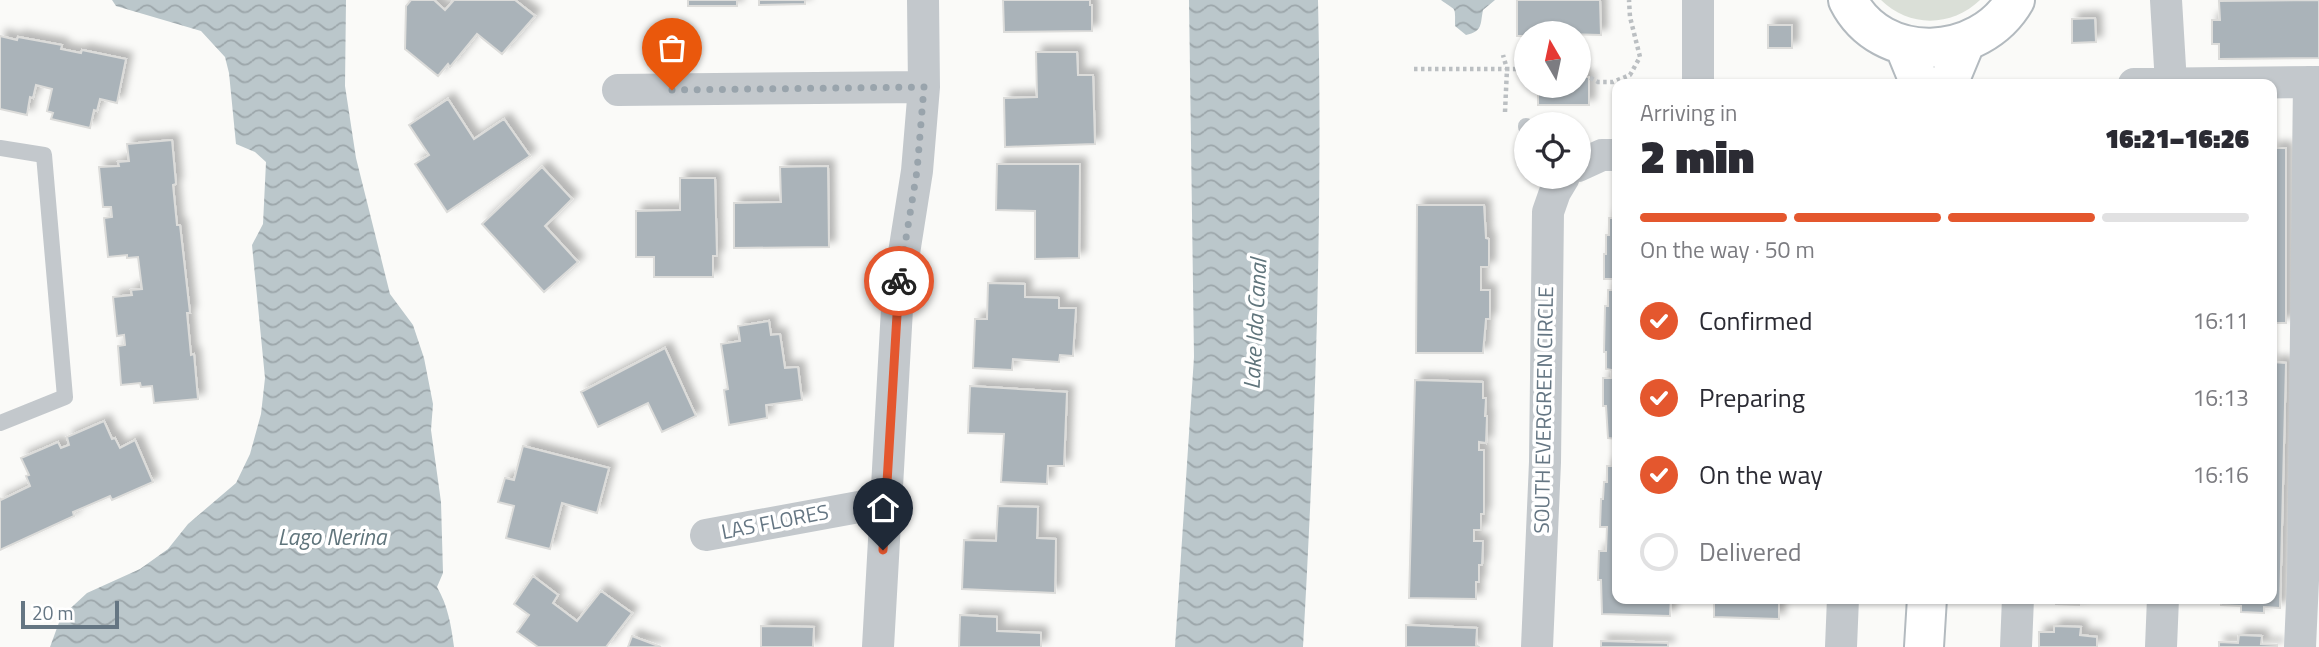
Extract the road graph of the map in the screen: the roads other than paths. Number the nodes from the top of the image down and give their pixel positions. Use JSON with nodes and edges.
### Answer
{"nodes":[{"id":1,"x":923,"y":0,"type":"edge"},
{"id":2,"x":1698,"y":0,"type":"edge"},
{"id":3,"x":2015,"y":0,"type":"edge"},
{"id":4,"x":2166,"y":0,"type":"edge"},
{"id":5,"x":1847,"y":2,"type":"edge"},
{"id":6,"x":1965,"y":43,"type":"junction"},
{"id":7,"x":1904,"y":45,"type":"junction"},
{"id":8,"x":1698,"y":79,"type":"edge"},
{"id":9,"x":1918,"y":79,"type":"edge"},
{"id":10,"x":1950,"y":79,"type":"edge"},
{"id":11,"x":2171,"y":79,"type":"edge"},
{"id":12,"x":2314,"y":82,"type":"edge"},
{"id":13,"x":2277,"y":83,"type":"edge"},
{"id":14,"x":924,"y":87,"type":"junction"},
{"id":15,"x":618,"y":90,"type":"dead end"},
{"id":16,"x":0,"y":148,"type":"edge"},
{"id":17,"x":1612,"y":155,"type":"edge"},
{"id":18,"x":1591,"y":160,"type":"edge"},
{"id":19,"x":1557,"y":189,"type":"edge"},
{"id":20,"x":0,"y":423,"type":"edge"},
{"id":21,"x":886,"y":502,"type":"junction"},
{"id":22,"x":706,"y":535,"type":"dead end"},
{"id":23,"x":1843,"y":604,"type":"edge"},
{"id":24,"x":1927,"y":604,"type":"edge"},
{"id":25,"x":2018,"y":604,"type":"edge"},
{"id":26,"x":2163,"y":604,"type":"edge"},
{"id":27,"x":878,"y":647,"type":"edge"},
{"id":28,"x":1537,"y":647,"type":"edge"},
{"id":29,"x":1841,"y":647,"type":"edge"},
{"id":30,"x":1924,"y":647,"type":"edge"},
{"id":31,"x":2016,"y":647,"type":"edge"},
{"id":32,"x":2161,"y":647,"type":"edge"},
{"id":33,"x":2300,"y":647,"type":"edge"}],
"edges":[{"from":1,"to":14,"type":"street"},
{"from":2,"to":8,"type":"street"},
{"from":3,"to":6,"type":"street"},
{"from":4,"to":11,"type":"street"},
{"from":5,"to":7,"type":"street"},
{"from":6,"to":7,"type":"street"},
{"from":6,"to":10,"type":"street"},
{"from":7,"to":9,"type":"street"},
{"from":12,"to":13,"type":"street"},
{"from":12,"to":33,"type":"street"},
{"from":14,"to":15,"type":"street"},
{"from":14,"to":21,"type":"street"},
{"from":16,"to":20,"type":"lane"},
{"from":17,"to":18,"type":"street"},
{"from":19,"to":28,"type":"street","name":"SOUTH EVERGREEN CIRCLE"},
{"from":21,"to":22,"type":"street","name":"LAS FLORES"},
{"from":21,"to":27,"type":"street"},
{"from":23,"to":29,"type":"street"},
{"from":24,"to":30,"type":"street"},
{"from":25,"to":31,"type":"street"},
{"from":26,"to":32,"type":"street"}]}
